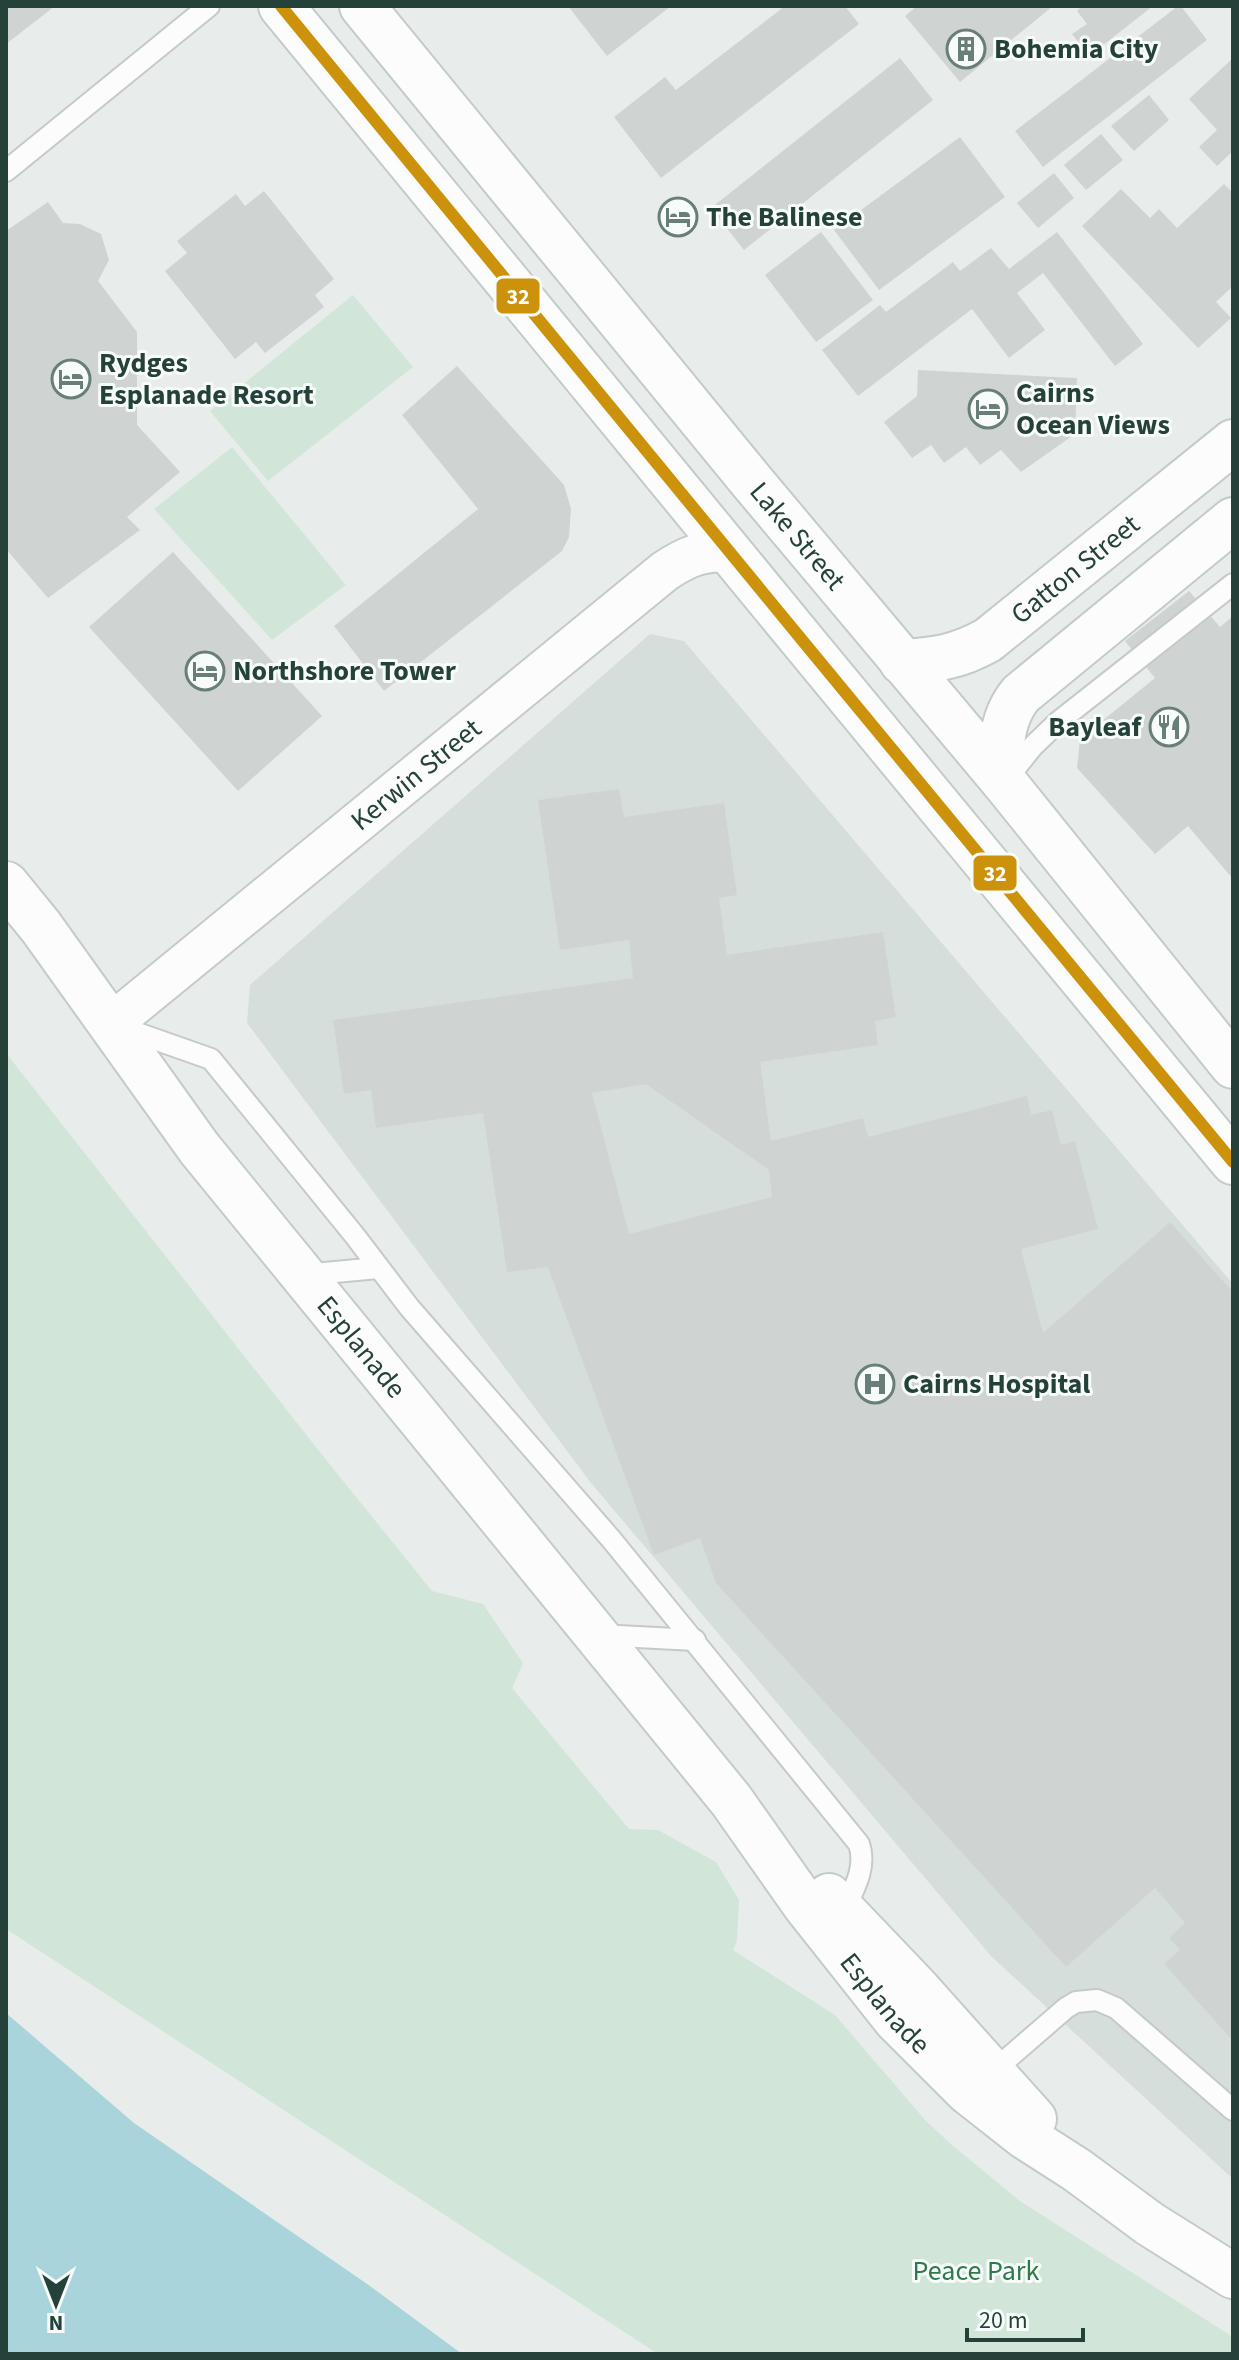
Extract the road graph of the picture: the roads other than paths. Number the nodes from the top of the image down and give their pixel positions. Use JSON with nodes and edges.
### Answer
{"nodes":[{"id":1,"x":209,"y":6,"type":"edge"},
{"id":2,"x":281,"y":6,"type":"edge"},
{"id":3,"x":362,"y":6,"type":"edge"},
{"id":4,"x":6,"y":171,"type":"edge"},
{"id":5,"x":533,"y":214,"type":"junction"},
{"id":6,"x":481,"y":253,"type":"junction"},
{"id":7,"x":1233,"y":442,"type":"edge"},
{"id":8,"x":1233,"y":520,"type":"edge"},
{"id":9,"x":731,"y":551,"type":"junction"},
{"id":10,"x":1233,"y":584,"type":"edge"},
{"id":11,"x":902,"y":662,"type":"junction"},
{"id":12,"x":1004,"y":782,"type":"junction"},
{"id":13,"x":6,"y":884,"type":"edge"},
{"id":14,"x":111,"y":1024,"type":"junction"},
{"id":15,"x":1233,"y":1066,"type":"edge"},
{"id":16,"x":1233,"y":1162,"type":"edge"},
{"id":17,"x":378,"y":1268,"type":"junction"},
{"id":18,"x":303,"y":1275,"type":"junction"},
{"id":19,"x":595,"y":1635,"type":"junction"},
{"id":20,"x":695,"y":1640,"type":"junction"},
{"id":21,"x":731,"y":1800,"type":"junction"},
{"id":22,"x":844,"y":1910,"type":"junction"},
{"id":23,"x":980,"y":2082,"type":"junction"},
{"id":24,"x":1233,"y":2110,"type":"edge"},
{"id":25,"x":1233,"y":2276,"type":"edge"}],
"edges":[{"from":1,"to":4,"type":"lane"},
{"from":2,"to":6,"type":"street"},
{"from":3,"to":5,"type":"street","name":"Lake Street"},
{"from":5,"to":6,"type":"street"},
{"from":5,"to":11,"type":"street","name":"Lake Street"},
{"from":6,"to":9,"type":"street"},
{"from":7,"to":11,"type":"street","name":"Gatton Street"},
{"from":8,"to":12,"type":"street"},
{"from":9,"to":14,"type":"street","name":"Kerwin Street"},
{"from":9,"to":16,"type":"street"},
{"from":10,"to":12,"type":"lane"},
{"from":11,"to":12,"type":"street","name":"Lake Street"},
{"from":12,"to":15,"type":"street","name":"Lake Street"},
{"from":13,"to":14,"type":"street","name":"Esplanade"},
{"from":14,"to":17,"type":"lane"},
{"from":14,"to":18,"type":"street","name":"Esplanade"},
{"from":17,"to":18,"type":"lane"},
{"from":17,"to":20,"type":"lane"},
{"from":18,"to":19,"type":"street","name":"Esplanade"},
{"from":19,"to":20,"type":"lane"},
{"from":19,"to":21,"type":"street","name":"Esplanade"},
{"from":20,"to":22,"type":"lane"},
{"from":21,"to":22,"type":"street","name":"Esplanade"},
{"from":21,"to":23,"type":"street","name":"Esplanade"},
{"from":22,"to":23,"type":"street","name":"Esplanade"},
{"from":23,"to":24,"type":"lane"},
{"from":23,"to":25,"type":"street","name":"Esplanade"}]}
